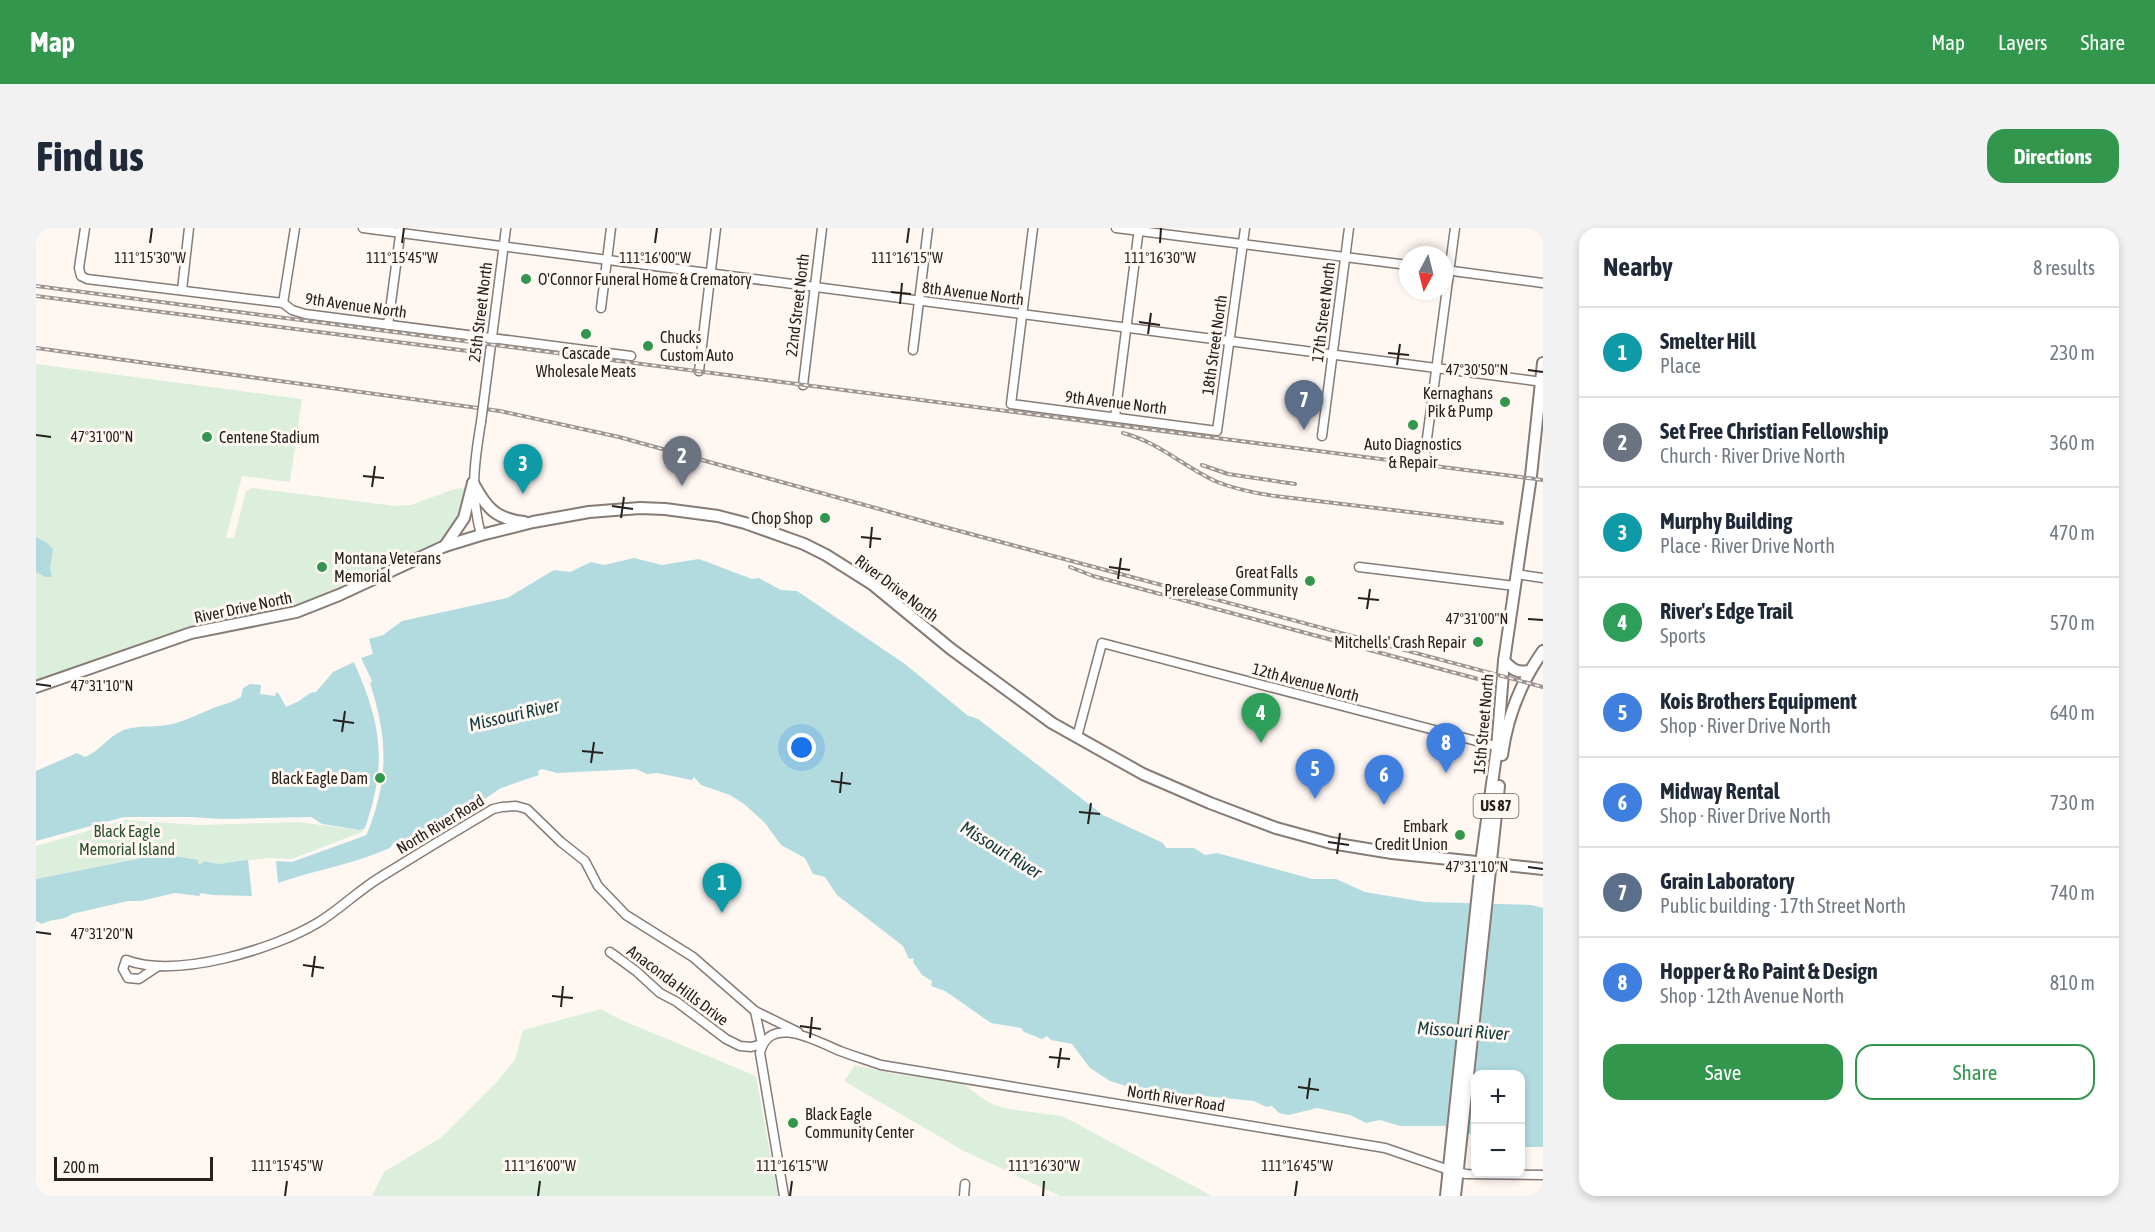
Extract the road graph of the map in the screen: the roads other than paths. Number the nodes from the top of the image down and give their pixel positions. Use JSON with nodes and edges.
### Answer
{"nodes":[{"id":1,"x":85,"y":228,"type":"edge"},
{"id":2,"x":189,"y":228,"type":"edge"},
{"id":3,"x":295,"y":228,"type":"edge"},
{"id":4,"x":363,"y":228,"type":"edge"},
{"id":5,"x":506,"y":228,"type":"edge"},
{"id":6,"x":611,"y":228,"type":"edge"},
{"id":7,"x":716,"y":228,"type":"edge"},
{"id":8,"x":822,"y":228,"type":"edge"},
{"id":9,"x":928,"y":228,"type":"edge"},
{"id":10,"x":1033,"y":228,"type":"edge"},
{"id":11,"x":1116,"y":228,"type":"edge"},
{"id":12,"x":1245,"y":228,"type":"edge"},
{"id":13,"x":1349,"y":228,"type":"edge"},
{"id":14,"x":1455,"y":228,"type":"edge"},
{"id":15,"x":401,"y":230,"type":"edge"},
{"id":16,"x":1138,"y":230,"type":"edge"},
{"id":17,"x":1243,"y":245,"type":"junction"},
{"id":18,"x":504,"y":246,"type":"junction"},
{"id":19,"x":1452,"y":246,"type":"edge"},
{"id":20,"x":1346,"y":257,"type":"junction"},
{"id":21,"x":607,"y":260,"type":"junction"},
{"id":22,"x":1399,"y":264,"type":"edge"},
{"id":23,"x":1453,"y":271,"type":"edge"},
{"id":24,"x":711,"y":274,"type":"junction"},
{"id":25,"x":1543,"y":283,"type":"edge"},
{"id":26,"x":814,"y":288,"type":"junction"},
{"id":27,"x":182,"y":290,"type":"junction"},
{"id":28,"x":1444,"y":300,"type":"edge"},
{"id":29,"x":919,"y":302,"type":"junction"},
{"id":30,"x":283,"y":303,"type":"junction"},
{"id":31,"x":601,"y":308,"type":"dead end"},
{"id":32,"x":1022,"y":314,"type":"junction"},
{"id":33,"x":388,"y":326,"type":"junction"},
{"id":34,"x":1125,"y":328,"type":"junction"},
{"id":35,"x":492,"y":339,"type":"junction"},
{"id":36,"x":1230,"y":341,"type":"junction"},
{"id":37,"x":913,"y":350,"type":"dead end"},
{"id":38,"x":1334,"y":355,"type":"junction"},
{"id":39,"x":631,"y":356,"type":"dead end"},
{"id":40,"x":1543,"y":363,"type":"edge"},
{"id":41,"x":1437,"y":369,"type":"junction"},
{"id":42,"x":699,"y":371,"type":"dead end"},
{"id":43,"x":1542,"y":382,"type":"edge"},
{"id":44,"x":803,"y":385,"type":"dead end"},
{"id":45,"x":1115,"y":417,"type":"junction"},
{"id":46,"x":1217,"y":431,"type":"joint"},
{"id":47,"x":1322,"y":436,"type":"dead end"},
{"id":48,"x":1424,"y":461,"type":"dead end"},
{"id":49,"x":473,"y":483,"type":"junction"},
{"id":50,"x":533,"y":522,"type":"junction"},
{"id":51,"x":481,"y":535,"type":"junction"},
{"id":52,"x":445,"y":546,"type":"junction"},
{"id":53,"x":1359,"y":567,"type":"dead end"},
{"id":54,"x":1516,"y":574,"type":"junction"},
{"id":55,"x":1543,"y":578,"type":"edge"},
{"id":56,"x":1515,"y":586,"type":"junction"},
{"id":57,"x":1543,"y":651,"type":"edge"},
{"id":58,"x":1504,"y":661,"type":"junction"},
{"id":59,"x":1529,"y":671,"type":"junction"},
{"id":60,"x":36,"y":687,"type":"edge"},
{"id":61,"x":1077,"y":737,"type":"junction"},
{"id":62,"x":1500,"y":748,"type":"junction"},
{"id":63,"x":1485,"y":864,"type":"junction"},
{"id":64,"x":1543,"y":869,"type":"edge"},
{"id":65,"x":610,"y":952,"type":"dead end"},
{"id":66,"x":157,"y":967,"type":"dead end"},
{"id":67,"x":755,"y":1011,"type":"junction"},
{"id":68,"x":807,"y":1036,"type":"junction"},
{"id":69,"x":765,"y":1041,"type":"junction"},
{"id":70,"x":1453,"y":1171,"type":"junction"},
{"id":71,"x":1543,"y":1174,"type":"edge"},
{"id":72,"x":965,"y":1185,"type":"dead end"},
{"id":73,"x":784,"y":1196,"type":"edge"},
{"id":74,"x":964,"y":1196,"type":"edge"},
{"id":75,"x":1446,"y":1196,"type":"edge"},
{"id":76,"x":1455,"y":1196,"type":"edge"}],
"edges":[{"from":1,"to":27,"type":"street","name":"9th Avenue North"},
{"from":2,"to":27,"type":"street"},
{"from":3,"to":30,"type":"street"},
{"from":4,"to":15,"type":"street","name":"8th Avenue North"},
{"from":5,"to":18,"type":"street","name":"25th Street North"},
{"from":6,"to":21,"type":"street"},
{"from":7,"to":24,"type":"street"},
{"from":8,"to":26,"type":"street","name":"22nd Street North"},
{"from":9,"to":29,"type":"street"},
{"from":10,"to":32,"type":"street"},
{"from":11,"to":16,"type":"street"},
{"from":12,"to":17,"type":"street","name":"18th Street North"},
{"from":13,"to":20,"type":"street","name":"17th Street North"},
{"from":14,"to":19,"type":"street"},
{"from":15,"to":18,"type":"street","name":"8th Avenue North"},
{"from":15,"to":33,"type":"street"},
{"from":16,"to":17,"type":"street"},
{"from":16,"to":34,"type":"street"},
{"from":17,"to":20,"type":"street"},
{"from":17,"to":36,"type":"street","name":"18th Street North"},
{"from":18,"to":21,"type":"street","name":"8th Avenue North"},
{"from":18,"to":35,"type":"street","name":"25th Street North"},
{"from":20,"to":22,"type":"street"},
{"from":20,"to":38,"type":"street","name":"17th Street North"},
{"from":21,"to":24,"type":"street","name":"8th Avenue North"},
{"from":21,"to":31,"type":"street"},
{"from":23,"to":25,"type":"street"},
{"from":24,"to":26,"type":"street","name":"8th Avenue North"},
{"from":24,"to":42,"type":"street"},
{"from":26,"to":29,"type":"street","name":"8th Avenue North"},
{"from":26,"to":44,"type":"street","name":"22nd Street North"},
{"from":27,"to":30,"type":"street","name":"9th Avenue North"},
{"from":28,"to":41,"type":"street"},
{"from":29,"to":32,"type":"street","name":"8th Avenue North"},
{"from":29,"to":37,"type":"street"},
{"from":30,"to":33,"type":"street","name":"9th Avenue North"},
{"from":32,"to":34,"type":"street","name":"8th Avenue North"},
{"from":32,"to":45,"type":"street","name":"9th Avenue North"},
{"from":33,"to":35,"type":"street","name":"9th Avenue North"},
{"from":34,"to":36,"type":"street","name":"8th Avenue North"},
{"from":34,"to":45,"type":"street"},
{"from":35,"to":39,"type":"street","name":"9th Avenue North"},
{"from":35,"to":49,"type":"street","name":"25th Street North","bridge":true},
{"from":36,"to":38,"type":"street","name":"8th Avenue North"},
{"from":36,"to":46,"type":"street","name":"18th Street North"},
{"from":38,"to":41,"type":"street","name":"8th Avenue North"},
{"from":38,"to":47,"type":"street","name":"17th Street North"},
{"from":40,"to":43,"type":"main road","name":"15th Street North","number":"US 87"},
{"from":41,"to":43,"type":"street","name":"8th Avenue North"},
{"from":41,"to":48,"type":"street"},
{"from":43,"to":54,"type":"main road","name":"15th Street North","number":"US 87"},
{"from":45,"to":46,"type":"street","name":"9th Avenue North"},
{"from":49,"to":50,"type":"main road"},
{"from":49,"to":51,"type":"street"},
{"from":49,"to":52,"type":"main road"},
{"from":50,"to":51,"type":"main road","name":"River Drive North"},
{"from":50,"to":61,"type":"main road","name":"River Drive North"},
{"from":51,"to":52,"type":"main road","name":"River Drive North"},
{"from":52,"to":60,"type":"main road","name":"River Drive North"},
{"from":53,"to":56,"type":"street"},
{"from":54,"to":55,"type":"street"},
{"from":54,"to":56,"type":"main road","name":"15th Street North","number":"US 87"},
{"from":56,"to":58,"type":"main road","name":"15th Street North","number":"US 87"},
{"from":57,"to":59,"type":"main road","number":"US 87"},
{"from":58,"to":59,"type":"main road"},
{"from":58,"to":62,"type":"main road","name":"15th Street North","number":"US 87"},
{"from":59,"to":62,"type":"main road","name":"15th Street North","number":"US 87"},
{"from":61,"to":62,"type":"street","name":"12th Avenue North"},
{"from":61,"to":63,"type":"main road","name":"River Drive North"},
{"from":62,"to":63,"type":"main road","name":"15th Street North","number":"US 87"},
{"from":63,"to":64,"type":"main road","name":"River Drive North"},
{"from":63,"to":70,"type":"main road","name":"15th Street North","number":"US 87"},
{"from":65,"to":69,"type":"street","name":"Anaconda Hills Drive"},
{"from":66,"to":67,"type":"street","name":"North River Road"},
{"from":67,"to":68,"type":"street","name":"North River Road"},
{"from":67,"to":69,"type":"street"},
{"from":68,"to":69,"type":"street","name":"North River Road"},
{"from":68,"to":70,"type":"street","name":"North River Road"},
{"from":69,"to":73,"type":"street"},
{"from":70,"to":71,"type":"street","name":"North River Road"},
{"from":70,"to":75,"type":"main road","name":"15th Street North","number":"US 87"},
{"from":70,"to":76,"type":"main road","name":"15th Street North","number":"US 87"},
{"from":72,"to":74,"type":"street"}]}
